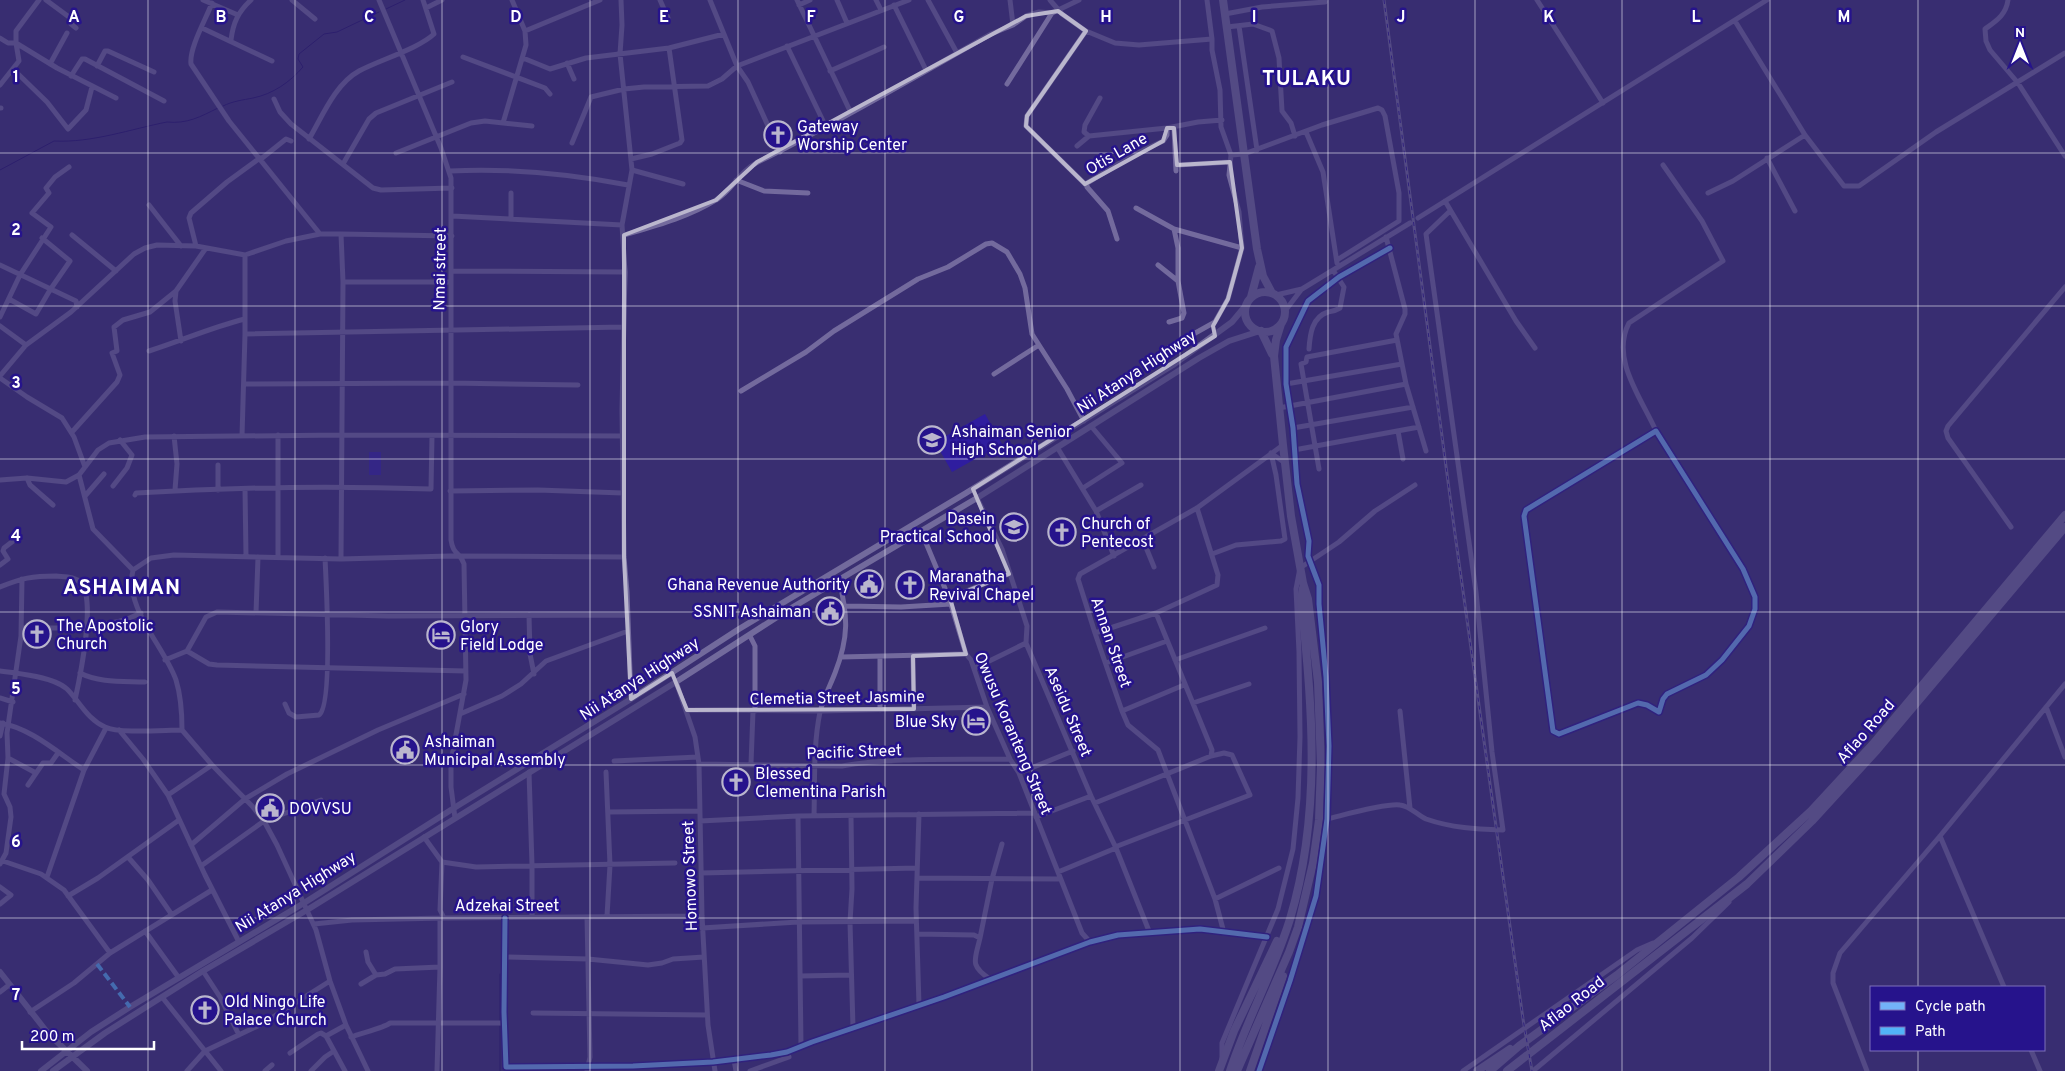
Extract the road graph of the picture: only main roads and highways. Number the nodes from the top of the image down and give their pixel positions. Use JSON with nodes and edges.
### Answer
{"nodes":[{"id":1,"x":1223,"y":0,"type":"edge"},
{"id":2,"x":1260,"y":265,"type":"junction"},
{"id":3,"x":1274,"y":294,"type":"junction"},
{"id":4,"x":1249,"y":301,"type":"junction"},
{"id":5,"x":1281,"y":324,"type":"junction"},
{"id":6,"x":1260,"y":331,"type":"junction"},
{"id":7,"x":1274,"y":356,"type":"junction"},
{"id":8,"x":2065,"y":515,"type":"edge"},
{"id":9,"x":926,"y":517,"type":"junction"},
{"id":10,"x":930,"y":525,"type":"junction"},
{"id":11,"x":2065,"y":527,"type":"edge"},
{"id":12,"x":1303,"y":583,"type":"junction"},
{"id":13,"x":791,"y":597,"type":"junction"},
{"id":14,"x":796,"y":606,"type":"junction"},
{"id":15,"x":1299,"y":886,"type":"junction"},
{"id":16,"x":1289,"y":952,"type":"junction"},
{"id":17,"x":0,"y":972,"type":"edge"},
{"id":18,"x":1265,"y":994,"type":"junction"},
{"id":19,"x":1519,"y":1046,"type":"junction"},
{"id":20,"x":65,"y":1051,"type":"junction"},
{"id":21,"x":70,"y":1057,"type":"junction"},
{"id":22,"x":1522,"y":1059,"type":"junction"},
{"id":23,"x":41,"y":1071,"type":"edge"},
{"id":24,"x":53,"y":1071,"type":"edge"},
{"id":25,"x":87,"y":1071,"type":"edge"},
{"id":26,"x":1219,"y":1071,"type":"edge"},
{"id":27,"x":1230,"y":1071,"type":"edge"},
{"id":28,"x":1237,"y":1071,"type":"edge"},
{"id":29,"x":1250,"y":1071,"type":"edge"},
{"id":30,"x":1477,"y":1071,"type":"edge"},
{"id":31,"x":1490,"y":1071,"type":"edge"},
{"id":32,"x":1507,"y":1071,"type":"edge"},
{"id":33,"x":1514,"y":1071,"type":"edge"}],
"edges":[{"from":1,"to":2,"type":"highway"},
{"from":2,"to":3,"type":"highway"},
{"from":2,"to":4,"type":"highway"},
{"from":3,"to":4,"type":"highway"},
{"from":3,"to":5,"type":"highway"},
{"from":4,"to":6,"type":"highway"},
{"from":4,"to":9,"type":"main road","name":"Nii Atanya Highway"},
{"from":5,"to":6,"type":"highway"},
{"from":5,"to":7,"type":"highway"},
{"from":6,"to":7,"type":"highway"},
{"from":6,"to":10,"type":"main road"},
{"from":7,"to":12,"type":"highway"},
{"from":8,"to":19,"type":"highway","name":"Aflao Road"},
{"from":9,"to":10,"type":"main road"},
{"from":9,"to":13,"type":"main road","name":"Nii Atanya Highway"},
{"from":10,"to":14,"type":"main road"},
{"from":11,"to":22,"type":"highway","name":"Aflao Road"},
{"from":12,"to":15,"type":"highway"},
{"from":12,"to":16,"type":"highway"},
{"from":13,"to":14,"type":"main road"},
{"from":13,"to":20,"type":"main road","name":"Nii Atanya Highway"},
{"from":14,"to":21,"type":"main road"},
{"from":15,"to":18,"type":"highway"},
{"from":15,"to":26,"type":"highway"},
{"from":16,"to":18,"type":"highway"},
{"from":16,"to":29,"type":"highway"},
{"from":17,"to":20,"type":"main road"},
{"from":18,"to":27,"type":"highway"},
{"from":18,"to":28,"type":"highway"},
{"from":19,"to":30,"type":"highway"},
{"from":19,"to":31,"type":"highway","name":"Aflao Road"},
{"from":20,"to":21,"type":"main road"},
{"from":20,"to":23,"type":"main road","name":"Nii Atanya Highway"},
{"from":21,"to":24,"type":"main road"},
{"from":21,"to":25,"type":"main road"},
{"from":22,"to":32,"type":"highway","name":"Aflao Road"},
{"from":22,"to":33,"type":"highway"}]}
